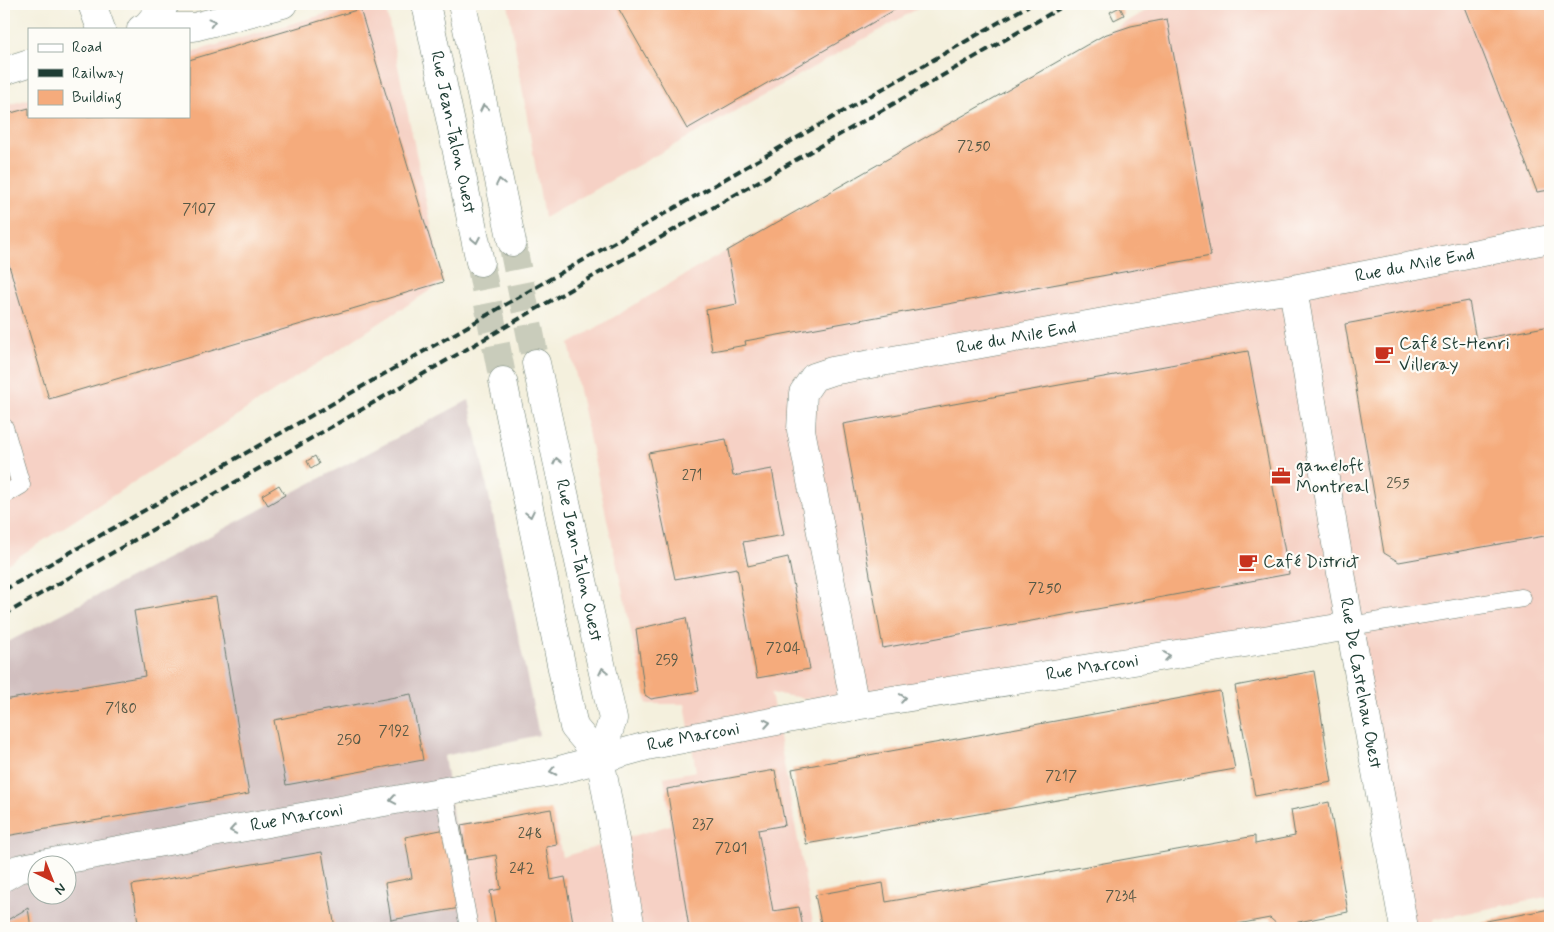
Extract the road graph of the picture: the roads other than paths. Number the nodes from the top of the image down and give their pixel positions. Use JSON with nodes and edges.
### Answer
{"nodes":[{"id":1,"x":92,"y":4,"type":"edge"},
{"id":2,"x":165,"y":4,"type":"edge"},
{"id":3,"x":284,"y":4,"type":"edge"},
{"id":4,"x":426,"y":4,"type":"edge"},
{"id":5,"x":462,"y":4,"type":"edge"},
{"id":6,"x":101,"y":28,"type":"edge"},
{"id":7,"x":144,"y":28,"type":"edge"},
{"id":8,"x":28,"y":63,"type":"edge"},
{"id":9,"x":4,"y":71,"type":"edge"},
{"id":10,"x":1550,"y":239,"type":"edge"},
{"id":11,"x":512,"y":242,"type":"tunnel mouth"},
{"id":12,"x":480,"y":262,"type":"tunnel mouth"},
{"id":13,"x":1293,"y":289,"type":"junction"},
{"id":14,"x":536,"y":363,"type":"tunnel mouth"},
{"id":15,"x":503,"y":381,"type":"tunnel mouth"},
{"id":16,"x":4,"y":428,"type":"edge"},
{"id":17,"x":4,"y":495,"type":"edge"},
{"id":18,"x":1522,"y":598,"type":"dead end"},
{"id":19,"x":1350,"y":626,"type":"junction"},
{"id":20,"x":854,"y":706,"type":"junction"},
{"id":21,"x":600,"y":758,"type":"junction"},
{"id":22,"x":444,"y":791,"type":"junction"},
{"id":23,"x":78,"y":858,"type":"edge"},
{"id":24,"x":28,"y":867,"type":"edge"},
{"id":25,"x":4,"y":877,"type":"edge"},
{"id":26,"x":469,"y":928,"type":"edge"},
{"id":27,"x":630,"y":928,"type":"edge"},
{"id":28,"x":1404,"y":928,"type":"edge"}],
"edges":[{"from":1,"to":6,"type":"street"},
{"from":2,"to":7,"type":"street"},
{"from":7,"to":3,"type":"street","one_way":true},
{"from":4,"to":12,"type":"street","name":"Rue Jean-Talon Ouest","one_way":true},
{"from":11,"to":5,"type":"street","name":"Rue Jean-Talon Ouest","one_way":true},
{"from":8,"to":9,"type":"street"},
{"from":10,"to":13,"type":"street","name":"Rue du Mile End"},
{"from":13,"to":19,"type":"street","name":"Rue De Castelnau Ouest"},
{"from":13,"to":20,"type":"street","name":"Rue du Mile End"},
{"from":21,"to":14,"type":"street","name":"Rue Jean-Talon Ouest","one_way":true},
{"from":15,"to":21,"type":"street","name":"Rue Jean-Talon Ouest","one_way":true},
{"from":16,"to":17,"type":"lane"},
{"from":18,"to":19,"type":"lane"},
{"from":20,"to":19,"type":"street","name":"Rue Marconi","one_way":true},
{"from":19,"to":28,"type":"street","name":"Rue De Castelnau Ouest"},
{"from":21,"to":20,"type":"street","name":"Rue Marconi","one_way":true},
{"from":21,"to":22,"type":"street","name":"Rue Marconi","one_way":true},
{"from":21,"to":27,"type":"street","name":"Rue Jean-Talon Ouest"},
{"from":22,"to":23,"type":"street","name":"Rue Marconi","one_way":true},
{"from":22,"to":26,"type":"lane"},
{"from":24,"to":25,"type":"street","name":"Rue Marconi"}]}
